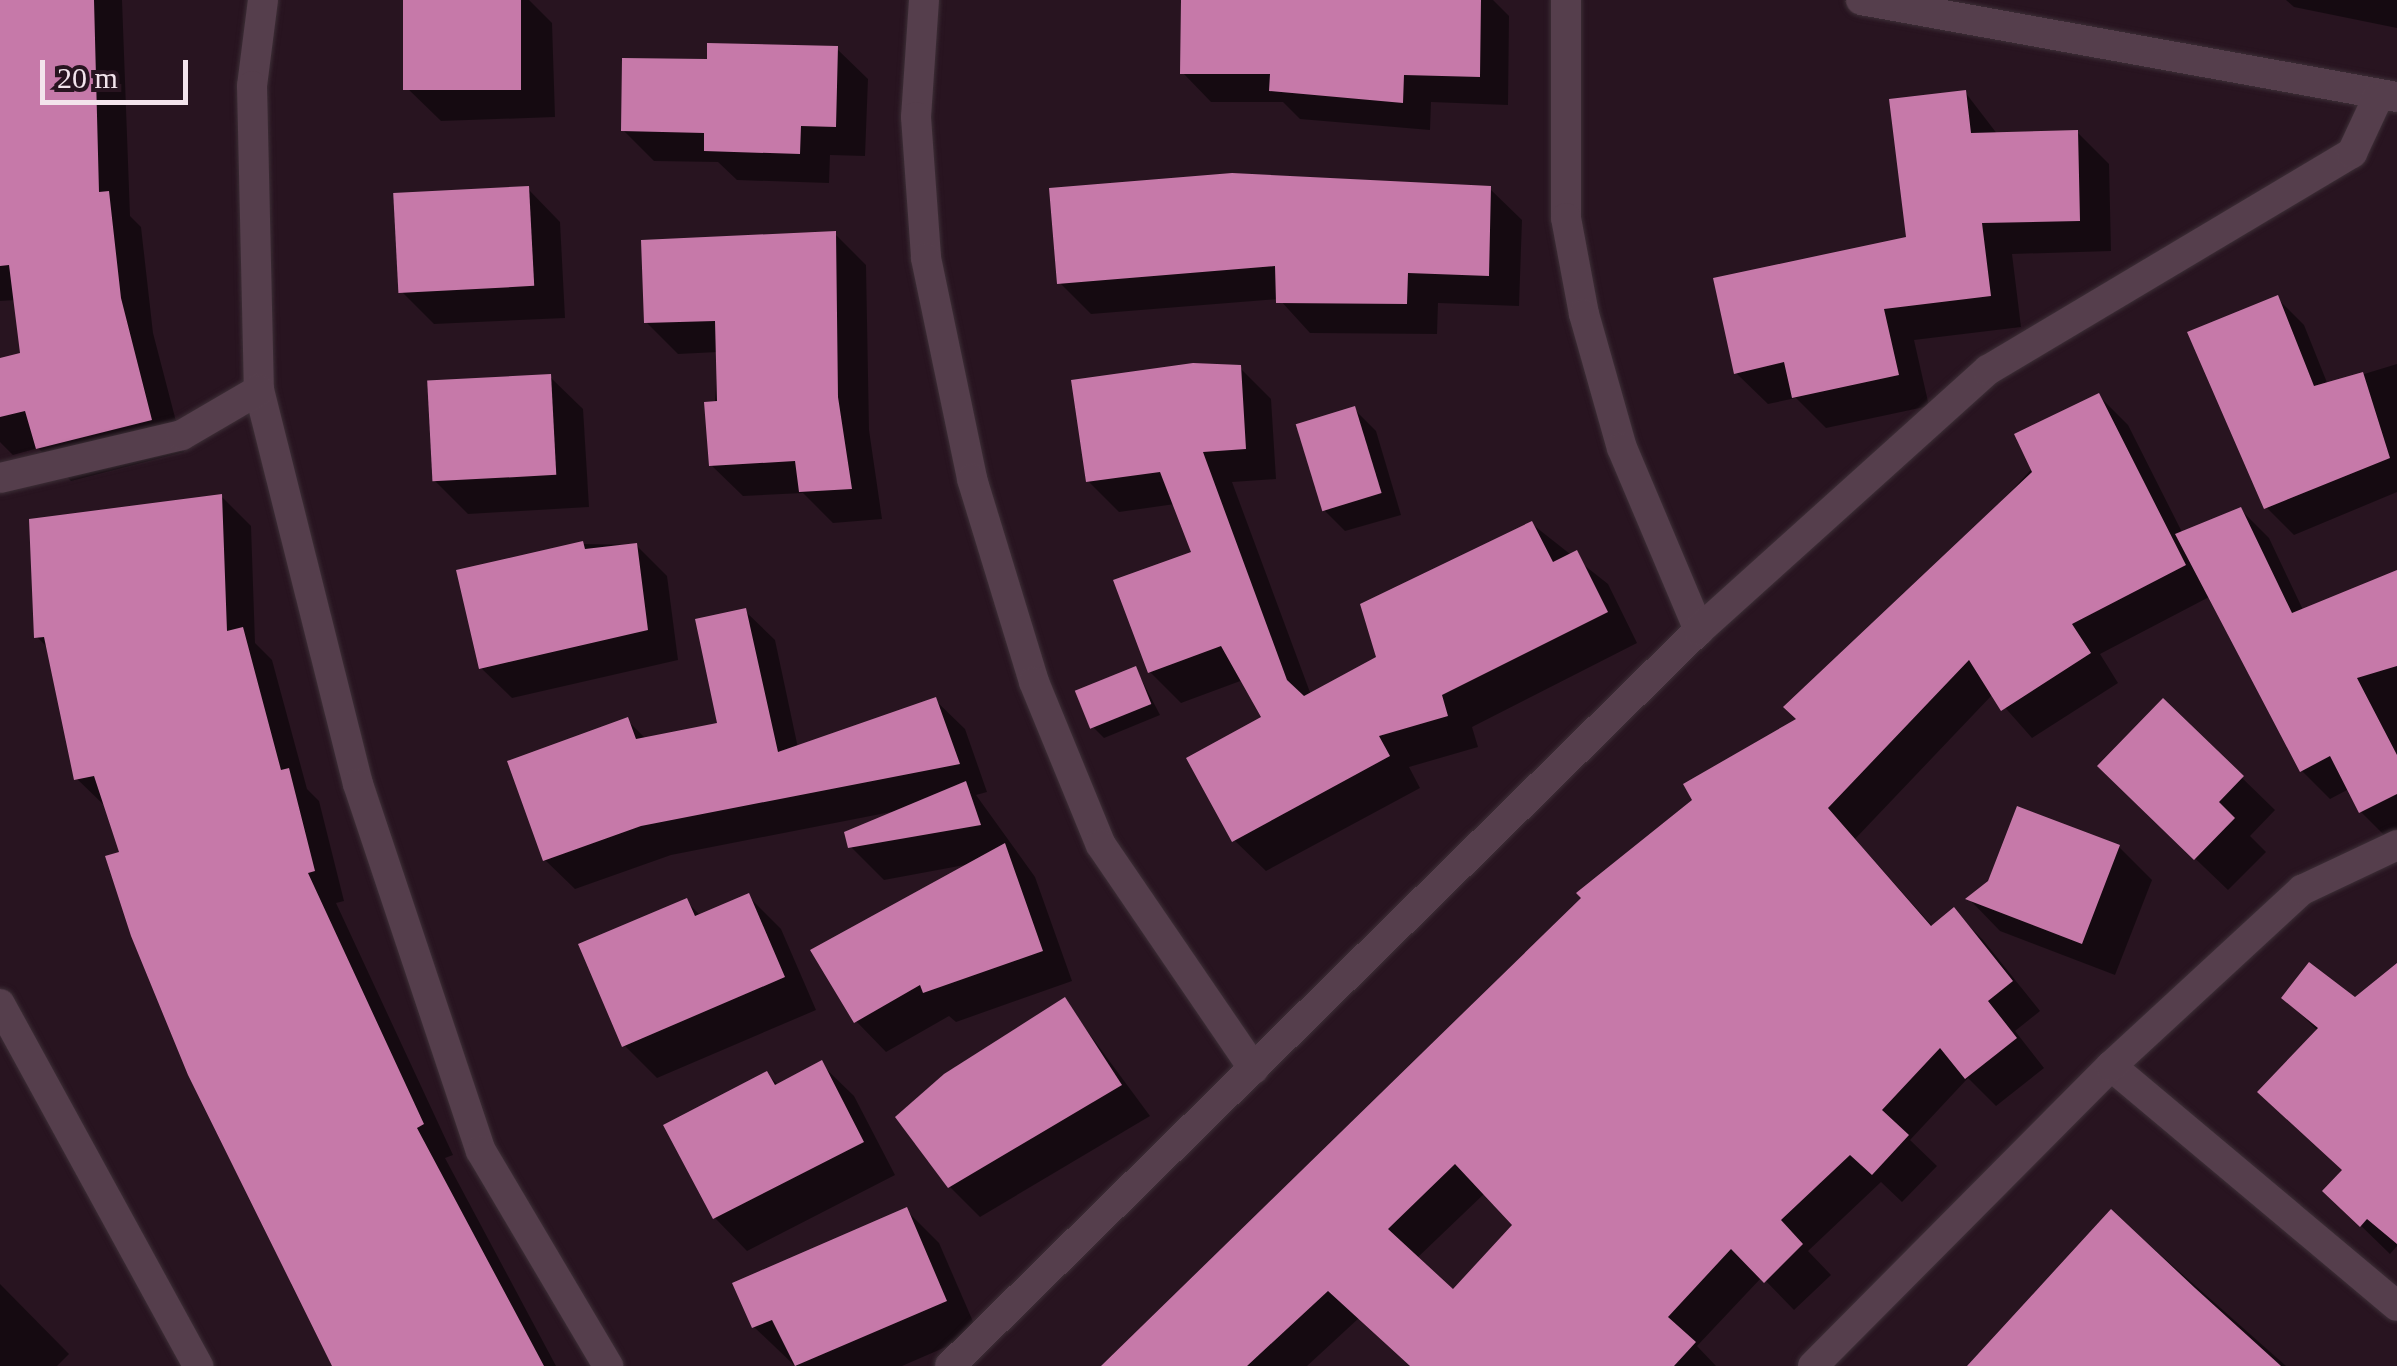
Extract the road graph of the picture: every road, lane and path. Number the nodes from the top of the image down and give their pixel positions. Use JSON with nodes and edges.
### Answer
{"nodes":[{"id":1,"x":263,"y":0,"type":"edge"},
{"id":2,"x":924,"y":0,"type":"edge"},
{"id":3,"x":1566,"y":0,"type":"edge"},
{"id":4,"x":1861,"y":0,"type":"edge"},
{"id":5,"x":2388,"y":96,"type":"edge"},
{"id":6,"x":259,"y":390,"type":"junction"},
{"id":7,"x":0,"y":478,"type":"edge"},
{"id":8,"x":1699,"y":630,"type":"junction"},
{"id":9,"x":2397,"y":845,"type":"edge"},
{"id":10,"x":0,"y":1004,"type":"edge"},
{"id":11,"x":2110,"y":1066,"type":"junction"},
{"id":12,"x":1254,"y":1069,"type":"junction"},
{"id":13,"x":2397,"y":1306,"type":"edge"},
{"id":14,"x":198,"y":1366,"type":"edge"},
{"id":15,"x":608,"y":1366,"type":"edge"},
{"id":16,"x":950,"y":1366,"type":"edge"},
{"id":17,"x":1813,"y":1366,"type":"edge"}],
"edges":[{"from":1,"to":6,"type":"street"},
{"from":2,"to":12,"type":"street"},
{"from":3,"to":8,"type":"street"},
{"from":4,"to":5,"type":"street"},
{"from":5,"to":8,"type":"street"},
{"from":6,"to":7,"type":"street"},
{"from":6,"to":15,"type":"street"},
{"from":8,"to":12,"type":"street"},
{"from":9,"to":11,"type":"street"},
{"from":10,"to":14,"type":"street"},
{"from":11,"to":13,"type":"street"},
{"from":11,"to":17,"type":"street"},
{"from":12,"to":16,"type":"street"}]}
